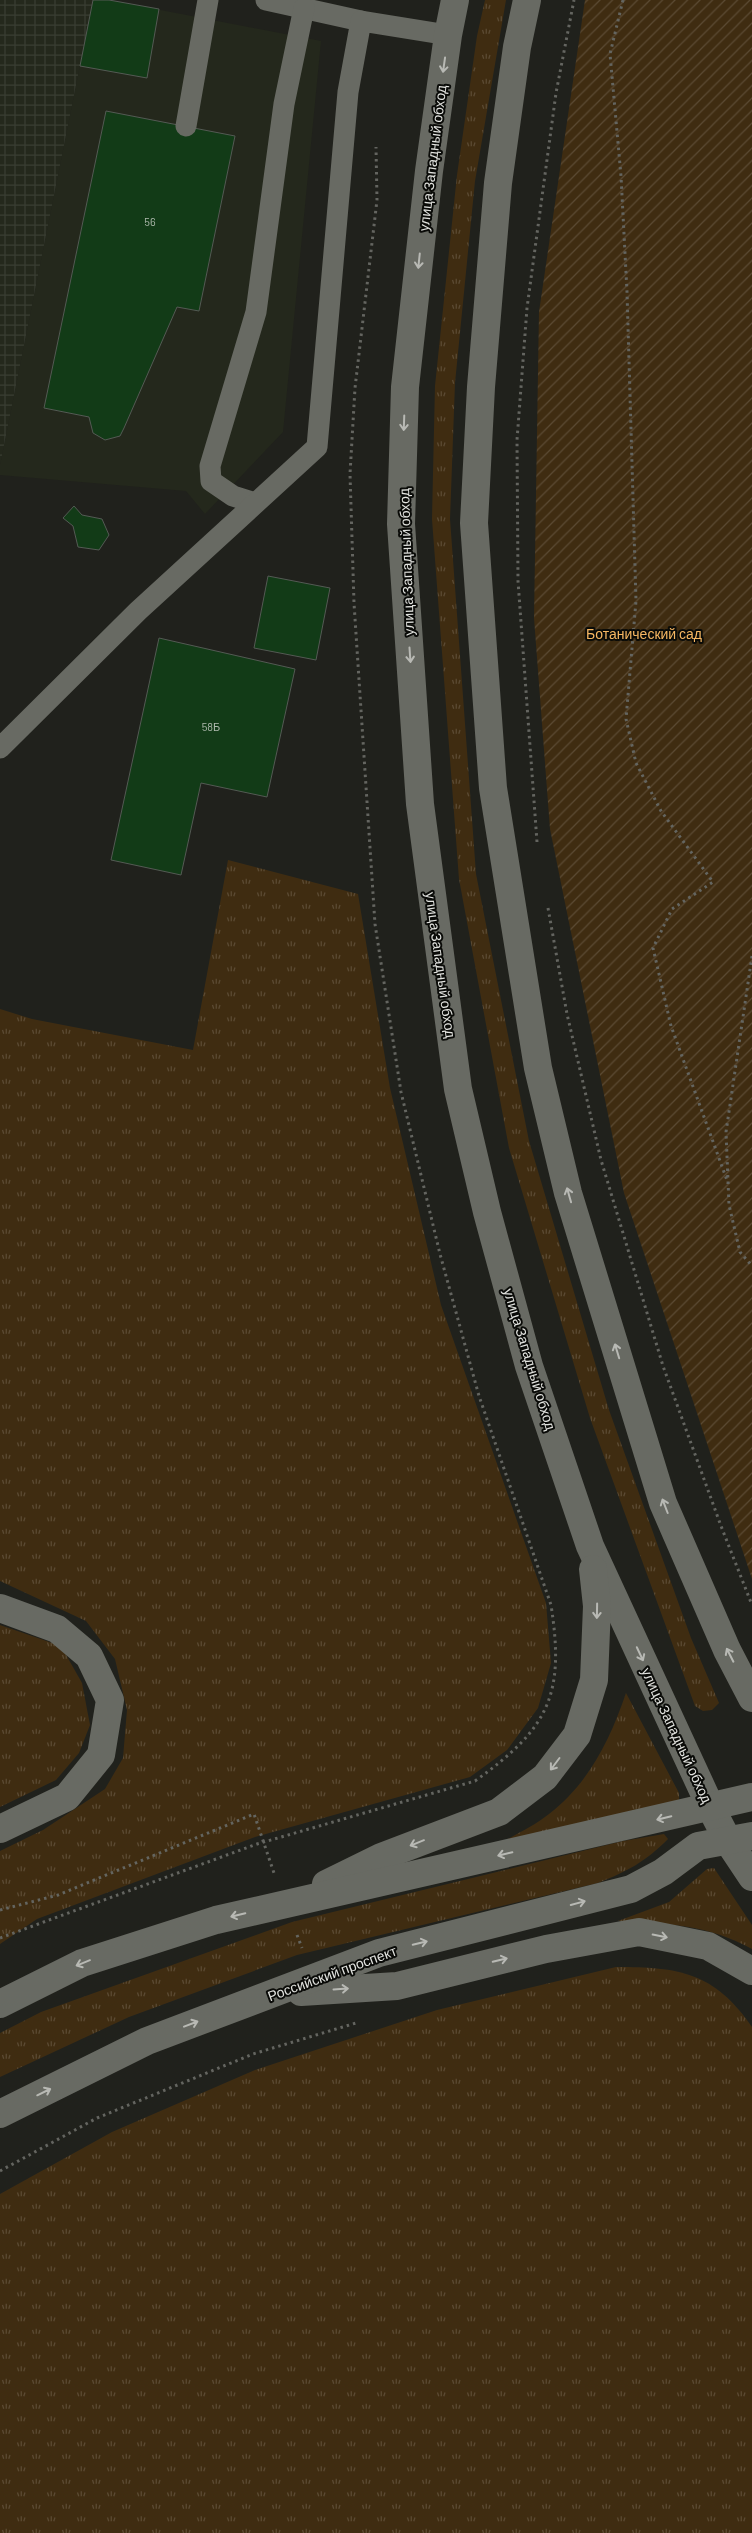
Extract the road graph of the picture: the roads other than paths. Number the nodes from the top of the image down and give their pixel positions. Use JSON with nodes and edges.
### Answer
{"nodes":[{"id":1,"x":208,"y":0,"type":"edge"},
{"id":2,"x":266,"y":0,"type":"edge"},
{"id":3,"x":455,"y":0,"type":"edge"},
{"id":4,"x":527,"y":0,"type":"edge"},
{"id":5,"x":295,"y":4,"type":"edge"},
{"id":6,"x":361,"y":21,"type":"junction"},
{"id":7,"x":448,"y":34,"type":"junction"},
{"id":8,"x":186,"y":126,"type":"dead end"},
{"id":9,"x":256,"y":503,"type":"junction"},
{"id":10,"x":0,"y":748,"type":"edge"},
{"id":11,"x":590,"y":1546,"type":"junction"},
{"id":12,"x":0,"y":1608,"type":"edge"},
{"id":13,"x":752,"y":1698,"type":"edge"},
{"id":14,"x":752,"y":1798,"type":"edge"},
{"id":15,"x":711,"y":1808,"type":"junction"},
{"id":16,"x":0,"y":1829,"type":"edge"},
{"id":17,"x":740,"y":1838,"type":"edge"},
{"id":18,"x":752,"y":1877,"type":"edge"},
{"id":19,"x":286,"y":1904,"type":"junction"},
{"id":20,"x":752,"y":1971,"type":"edge"},
{"id":21,"x":275,"y":1993,"type":"junction"},
{"id":22,"x":0,"y":2004,"type":"edge"},
{"id":23,"x":0,"y":2114,"type":"edge"}],
"edges":[{"from":1,"to":8,"type":"lane"},
{"from":2,"to":5,"type":"lane"},
{"from":3,"to":7,"type":"main road","name":"улица Западный обход"},
{"from":13,"to":4,"type":"main road","one_way":true},
{"from":5,"to":6,"type":"lane"},
{"from":5,"to":9,"type":"lane"},
{"from":6,"to":7,"type":"lane"},
{"from":6,"to":9,"type":"lane"},
{"from":7,"to":11,"type":"main road","name":"улица Западный обход","one_way":true},
{"from":9,"to":10,"type":"lane"},
{"from":11,"to":15,"type":"main road","name":"улица Западный обход","one_way":true},
{"from":11,"to":19,"type":"main road","one_way":true},
{"from":12,"to":16,"type":"main road"},
{"from":14,"to":15,"type":"main road"},
{"from":15,"to":17,"type":"main road","name":"улица Западный обход"},
{"from":15,"to":19,"type":"main road","one_way":true},
{"from":17,"to":18,"type":"main road","name":"улица Западный обход"},
{"from":21,"to":17,"type":"main road","name":"Российский проспект","one_way":true},
{"from":19,"to":22,"type":"main road","one_way":true},
{"from":21,"to":20,"type":"main road","one_way":true},
{"from":23,"to":21,"type":"main road","name":"Российский проспект","one_way":true}]}
